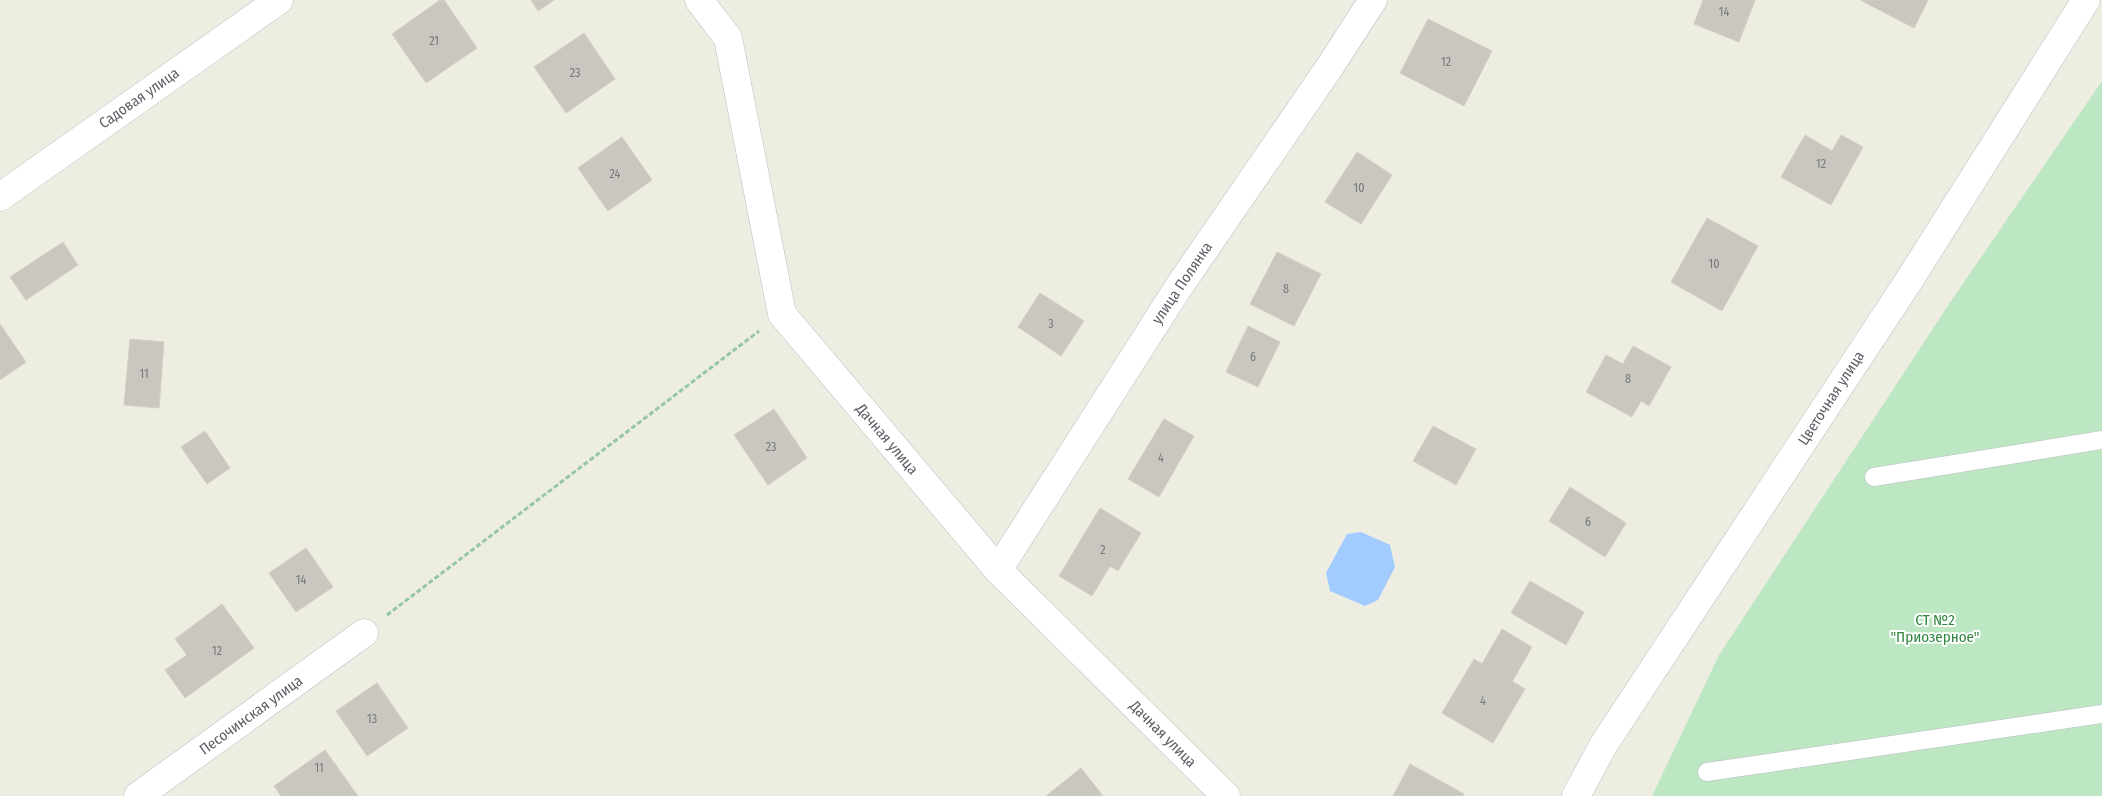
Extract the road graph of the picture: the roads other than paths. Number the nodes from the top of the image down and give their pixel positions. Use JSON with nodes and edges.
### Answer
{"nodes":[{"id":1,"x":279,"y":0,"type":"edge"},
{"id":2,"x":698,"y":0,"type":"edge"},
{"id":3,"x":1373,"y":0,"type":"edge"},
{"id":4,"x":2086,"y":0,"type":"edge"},
{"id":5,"x":0,"y":197,"type":"edge"},
{"id":6,"x":2102,"y":440,"type":"edge"},
{"id":7,"x":1874,"y":477,"type":"dead end"},
{"id":8,"x":998,"y":570,"type":"junction"},
{"id":9,"x":364,"y":633,"type":"road end"},
{"id":10,"x":2102,"y":714,"type":"edge"},
{"id":11,"x":1707,"y":772,"type":"dead end"},
{"id":12,"x":138,"y":796,"type":"edge"},
{"id":13,"x":1226,"y":796,"type":"edge"},
{"id":14,"x":1576,"y":796,"type":"edge"}],
"edges":[{"from":1,"to":5,"type":"street","name":"Садовая улица"},
{"from":2,"to":8,"type":"street","name":"Дачная улица"},
{"from":3,"to":8,"type":"street","name":"улица Полянка"},
{"from":4,"to":14,"type":"street","name":"Цветочная улица"},
{"from":6,"to":7,"type":"lane"},
{"from":8,"to":13,"type":"street","name":"Дачная улица"},
{"from":9,"to":12,"type":"street","name":"Песочинская улица"},
{"from":10,"to":11,"type":"lane"}]}
